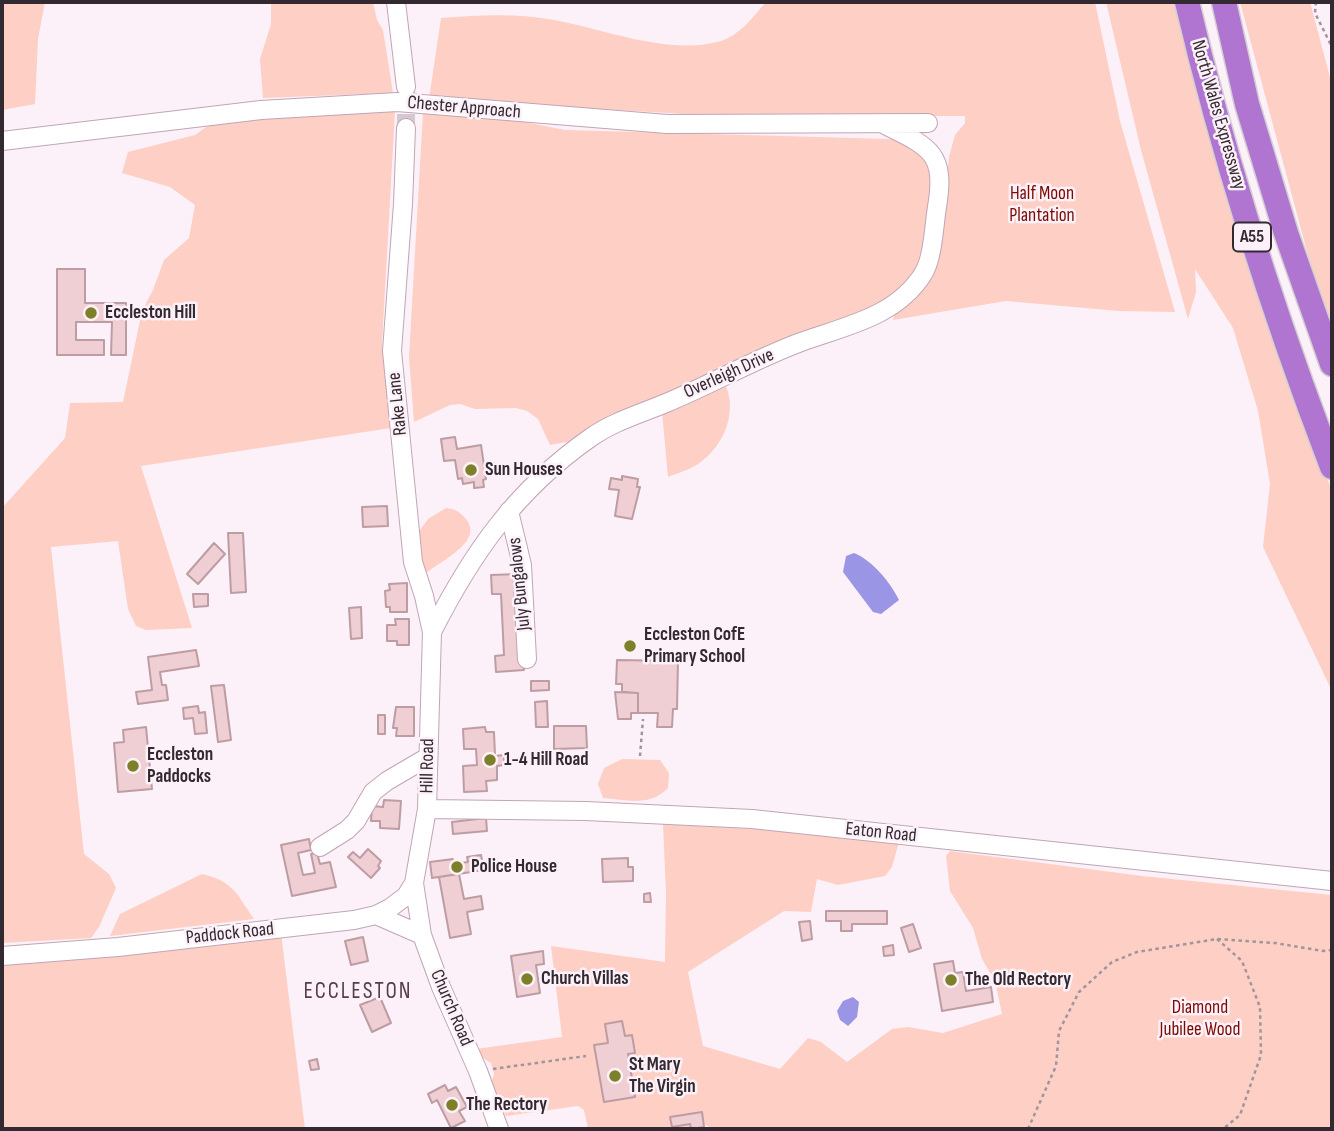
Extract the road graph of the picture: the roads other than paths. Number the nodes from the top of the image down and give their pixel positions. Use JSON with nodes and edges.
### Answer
{"nodes":[{"id":1,"x":396,"y":2,"type":"edge"},
{"id":2,"x":1187,"y":2,"type":"edge"},
{"id":3,"x":1224,"y":2,"type":"edge"},
{"id":4,"x":406,"y":87,"type":"tunnel mouth"},
{"id":5,"x":881,"y":123,"type":"junction"},
{"id":6,"x":928,"y":123,"type":"dead end"},
{"id":7,"x":406,"y":128,"type":"tunnel mouth"},
{"id":8,"x":2,"y":141,"type":"edge"},
{"id":9,"x":1332,"y":364,"type":"edge"},
{"id":10,"x":1332,"y":467,"type":"edge"},
{"id":11,"x":509,"y":511,"type":"junction"},
{"id":12,"x":432,"y":632,"type":"junction"},
{"id":13,"x":527,"y":659,"type":"dead end"},
{"id":14,"x":430,"y":677,"type":"joint"},
{"id":15,"x":428,"y":757,"type":"junction"},
{"id":16,"x":427,"y":809,"type":"junction"},
{"id":17,"x":320,"y":846,"type":"dead end"},
{"id":18,"x":1332,"y":881,"type":"edge"},
{"id":19,"x":414,"y":883,"type":"junction"},
{"id":20,"x":376,"y":915,"type":"junction"},
{"id":21,"x":422,"y":935,"type":"junction"},
{"id":22,"x":2,"y":956,"type":"edge"},
{"id":23,"x":499,"y":1129,"type":"edge"}],
"edges":[{"from":1,"to":4,"type":"street"},
{"from":2,"to":10,"type":"highway","name":"North Wales Expressway","number":"A55"},
{"from":3,"to":9,"type":"highway","name":"North Wales Expressway","number":"A55"},
{"from":5,"to":6,"type":"street","name":"Chester Approach"},
{"from":5,"to":8,"type":"street","name":"Chester Approach"},
{"from":5,"to":11,"type":"street","name":"Overleigh Drive"},
{"from":7,"to":12,"type":"street","name":"Rake Lane"},
{"from":11,"to":12,"type":"street","name":"Overleigh Drive"},
{"from":11,"to":13,"type":"street","name":"July Bungalows"},
{"from":12,"to":14,"type":"street","name":"Rake Lane"},
{"from":14,"to":15,"type":"street","name":"Hill Road"},
{"from":15,"to":16,"type":"street","name":"Hill Road"},
{"from":15,"to":17,"type":"street"},
{"from":16,"to":18,"type":"street","name":"Eaton Road"},
{"from":16,"to":19,"type":"street","name":"Hill Road"},
{"from":19,"to":20,"type":"street","name":"Paddock Road"},
{"from":19,"to":21,"type":"street","name":"Church Road"},
{"from":20,"to":21,"type":"street"},
{"from":20,"to":22,"type":"street","name":"Paddock Road"},
{"from":21,"to":23,"type":"street","name":"Church Road"}]}
